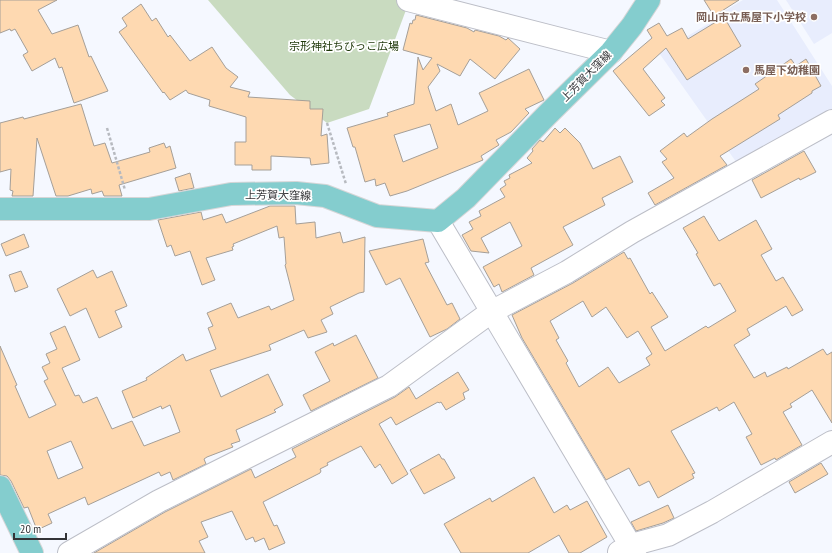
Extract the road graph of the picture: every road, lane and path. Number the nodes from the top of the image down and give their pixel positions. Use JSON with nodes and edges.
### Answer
{"nodes":[{"id":1,"x":408,"y":0,"type":"edge"},
{"id":2,"x":649,"y":0,"type":"edge"},
{"id":3,"x":611,"y":52,"type":"junction"},
{"id":4,"x":832,"y":121,"type":"edge"},
{"id":5,"x":328,"y":123,"type":"dead end"},
{"id":6,"x":107,"y":128,"type":"dead end"},
{"id":7,"x":352,"y":206,"type":"junction"},
{"id":8,"x":0,"y":209,"type":"edge"},
{"id":9,"x":130,"y":210,"type":"junction"},
{"id":10,"x":438,"y":221,"type":"junction"},
{"id":11,"x":491,"y":312,"type":"junction"},
{"id":12,"x":832,"y":442,"type":"edge"},
{"id":13,"x":0,"y":487,"type":"edge"},
{"id":14,"x":628,"y":550,"type":"edge"},
{"id":15,"x":32,"y":553,"type":"edge"},
{"id":16,"x":69,"y":553,"type":"edge"}],
"edges":[{"from":1,"to":3,"type":"street"},
{"from":2,"to":3,"type":"main road","name":"上芳賀大窪線"},
{"from":3,"to":10,"type":"main road","name":"上芳賀大窪線"},
{"from":4,"to":11,"type":"street"},
{"from":5,"to":7,"type":"path"},
{"from":6,"to":9,"type":"path"},
{"from":7,"to":9,"type":"main road","name":"上芳賀大窪線"},
{"from":7,"to":10,"type":"main road","name":"上芳賀大窪線"},
{"from":8,"to":9,"type":"main road","name":"上芳賀大窪線"},
{"from":10,"to":11,"type":"street"},
{"from":11,"to":14,"type":"street"},
{"from":11,"to":16,"type":"street"},
{"from":12,"to":14,"type":"street"},
{"from":13,"to":15,"type":"main road"}]}
